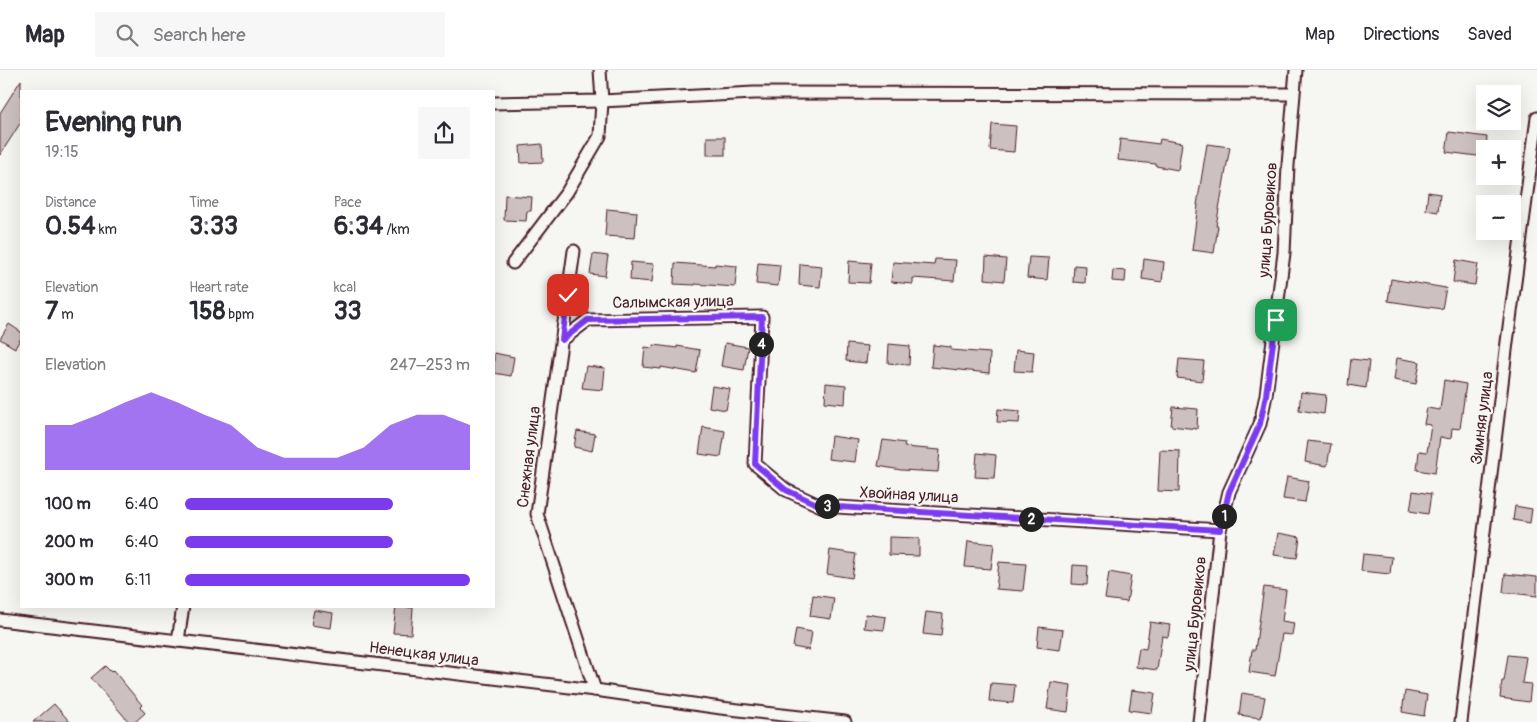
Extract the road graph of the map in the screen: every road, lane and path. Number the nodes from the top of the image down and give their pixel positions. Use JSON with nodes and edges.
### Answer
{"nodes":[{"id":1,"x":600,"y":70,"type":"edge"},
{"id":2,"x":1296,"y":70,"type":"edge"},
{"id":3,"x":1293,"y":94,"type":"junction"},
{"id":4,"x":602,"y":101,"type":"junction"},
{"id":5,"x":495,"y":103,"type":"edge"},
{"id":6,"x":1537,"y":118,"type":"edge"},
{"id":7,"x":574,"y":251,"type":"dead end"},
{"id":8,"x":514,"y":263,"type":"dead end"},
{"id":9,"x":762,"y":317,"type":"joint"},
{"id":10,"x":562,"y":340,"type":"junction"},
{"id":11,"x":1220,"y":530,"type":"junction"},
{"id":12,"x":183,"y":608,"type":"edge"},
{"id":13,"x":0,"y":620,"type":"edge"},
{"id":14,"x":178,"y":641,"type":"junction"},
{"id":15,"x":595,"y":690,"type":"junction"},
{"id":16,"x":845,"y":722,"type":"edge"},
{"id":17,"x":1199,"y":722,"type":"edge"},
{"id":18,"x":1461,"y":722,"type":"edge"}],
"edges":[{"from":1,"to":4,"type":"street"},
{"from":2,"to":3,"type":"street","name":"улица Буровиков"},
{"from":3,"to":4,"type":"street"},
{"from":3,"to":11,"type":"street","name":"улица Буровиков"},
{"from":4,"to":5,"type":"street"},
{"from":4,"to":8,"type":"street"},
{"from":6,"to":18,"type":"street","name":"Зимняя улица"},
{"from":7,"to":10,"type":"street","name":"Снежная улица"},
{"from":9,"to":10,"type":"street","name":"Салымская улица"},
{"from":9,"to":11,"type":"street","name":"Хвойная улица"},
{"from":10,"to":15,"type":"street","name":"Снежная улица"},
{"from":11,"to":17,"type":"street","name":"улица Буровиков"},
{"from":12,"to":14,"type":"street"},
{"from":13,"to":14,"type":"street","name":"Ненецкая улица"},
{"from":14,"to":15,"type":"street","name":"Ненецкая улица"},
{"from":15,"to":16,"type":"street","name":"Ненецкая улица"}]}
